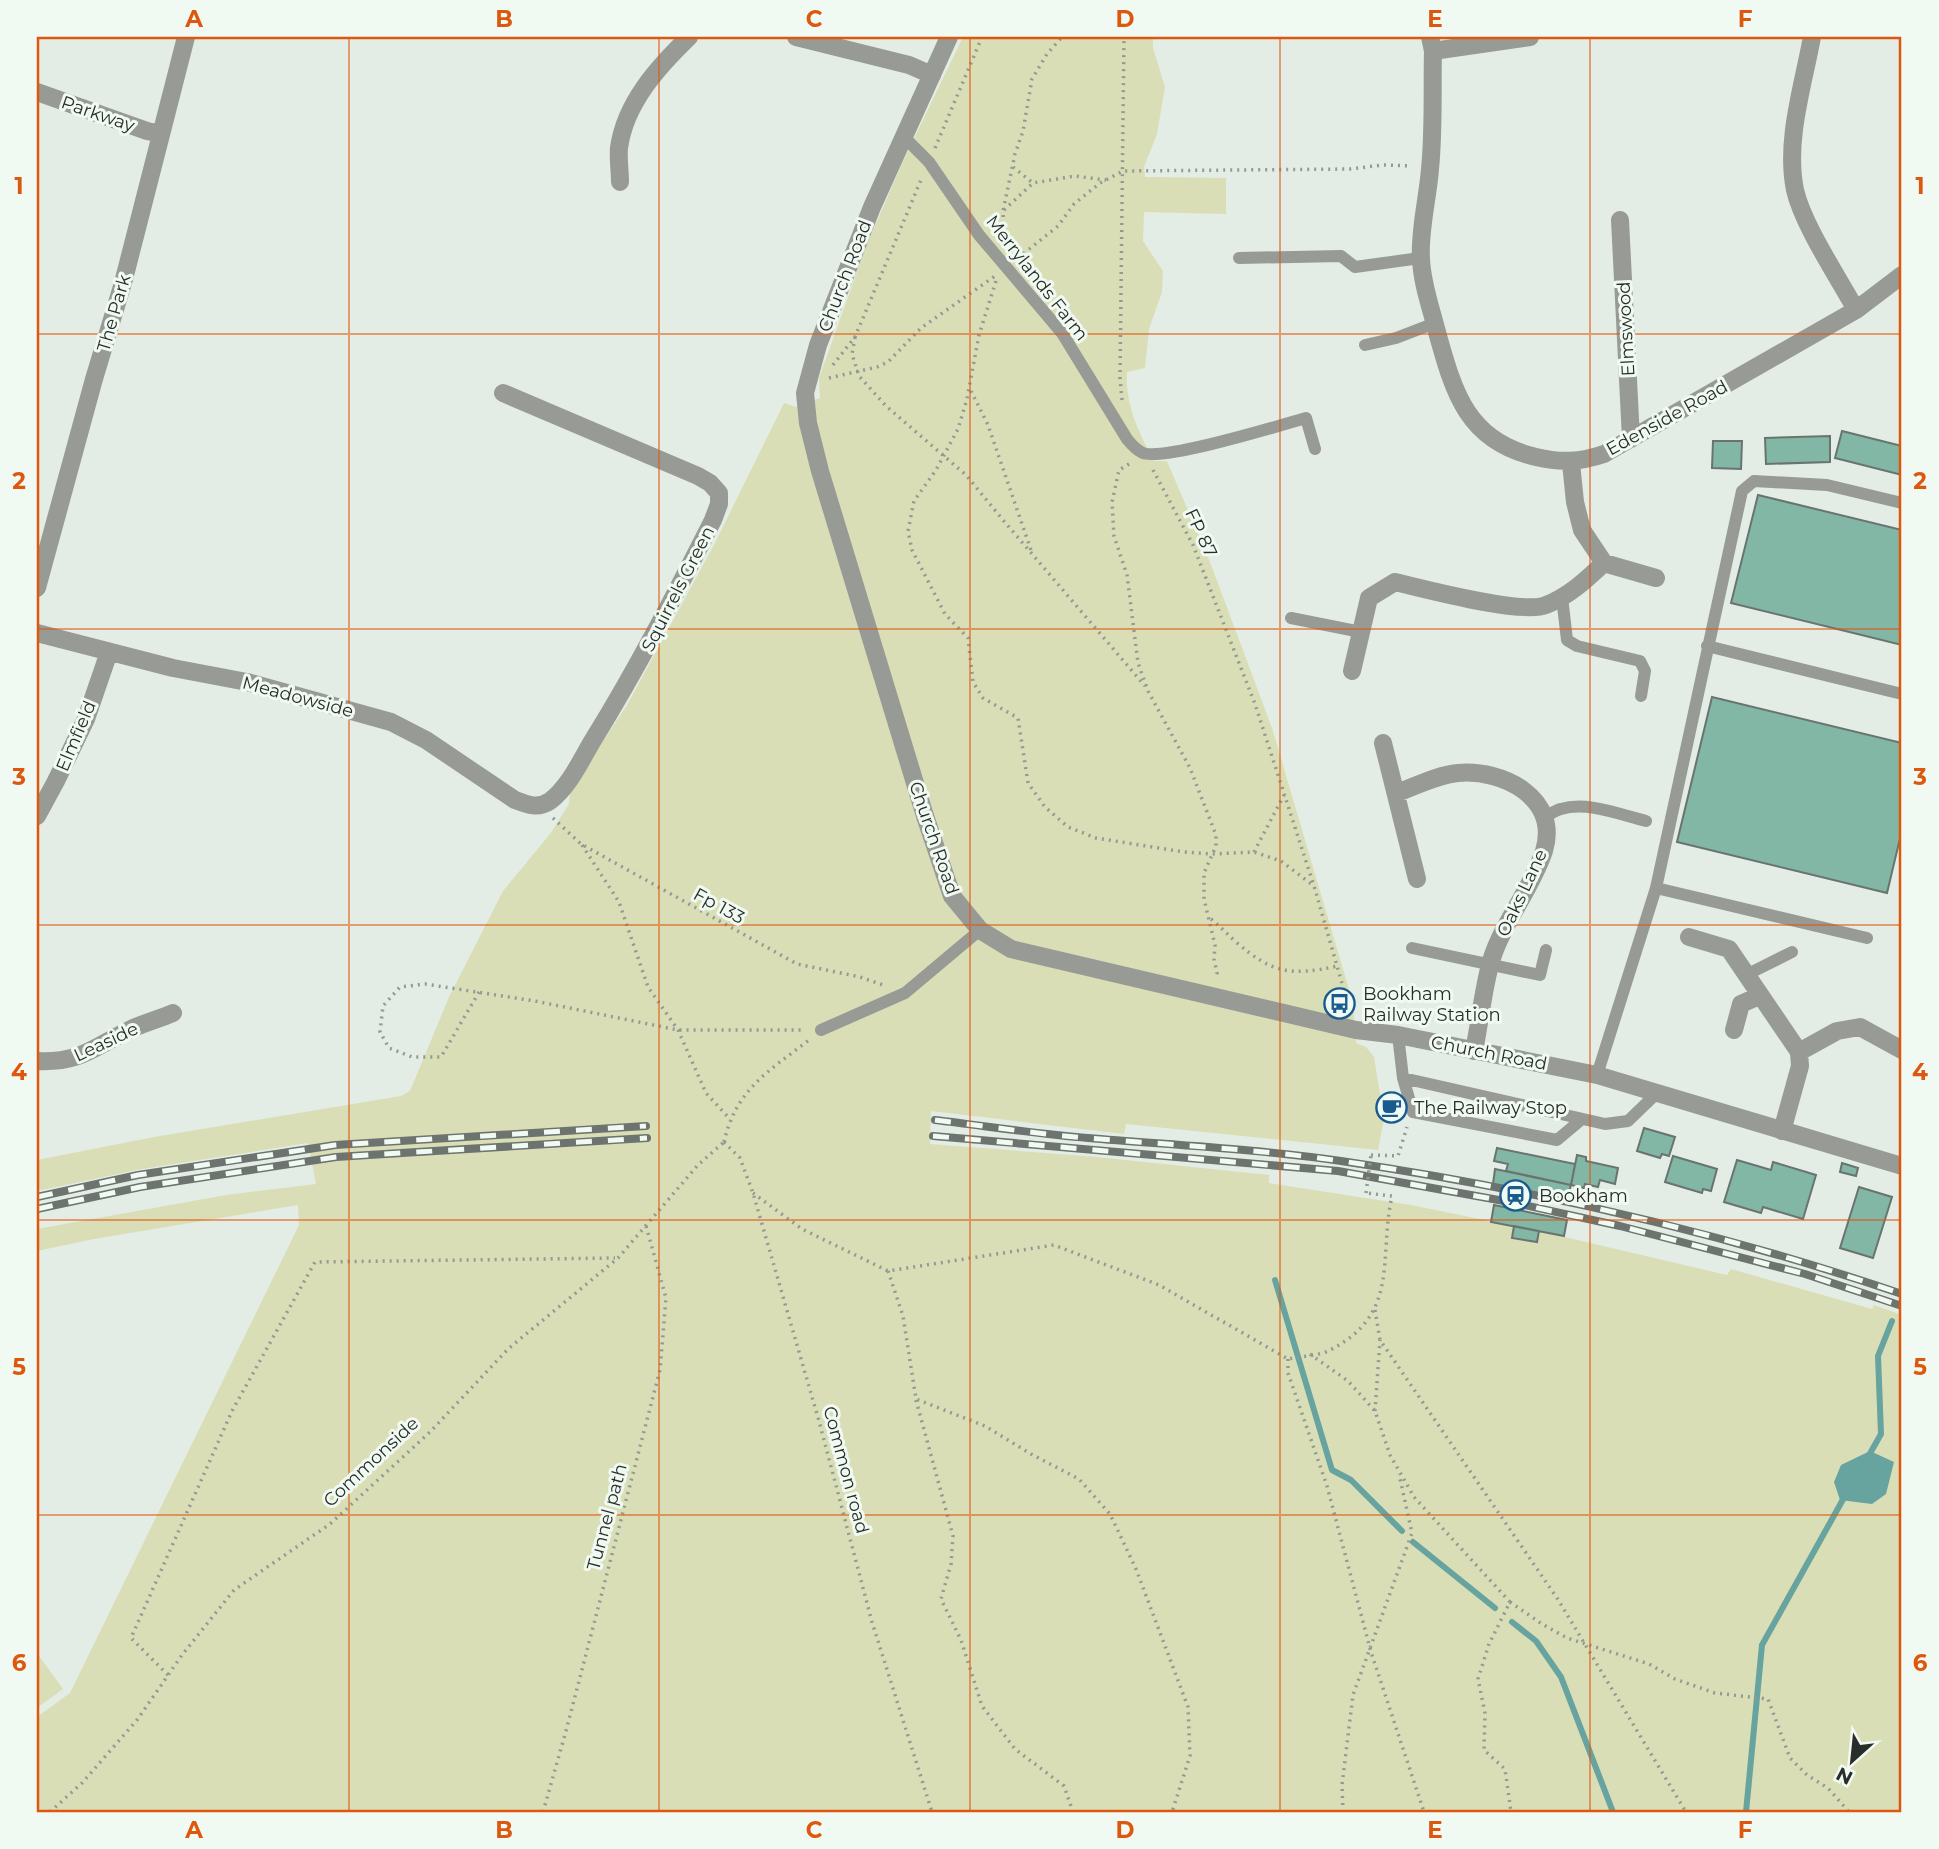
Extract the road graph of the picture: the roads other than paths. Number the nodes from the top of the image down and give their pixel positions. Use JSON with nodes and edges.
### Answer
{"nodes":[{"id":1,"x":186,"y":37,"type":"edge"},
{"id":2,"x":689,"y":37,"type":"edge"},
{"id":3,"x":796,"y":37,"type":"edge"},
{"id":4,"x":949,"y":37,"type":"edge"},
{"id":5,"x":1530,"y":37,"type":"edge"},
{"id":6,"x":1812,"y":37,"type":"edge"},
{"id":7,"x":1432,"y":44,"type":"edge"},
{"id":8,"x":932,"y":75,"type":"junction"},
{"id":9,"x":37,"y":92,"type":"edge"},
{"id":10,"x":161,"y":134,"type":"junction"},
{"id":11,"x":903,"y":136,"type":"junction"},
{"id":12,"x":620,"y":181,"type":"dead end"},
{"id":13,"x":1620,"y":220,"type":"dead end"},
{"id":14,"x":1239,"y":258,"type":"dead end"},
{"id":15,"x":1420,"y":258,"type":"junction"},
{"id":16,"x":1902,"y":275,"type":"edge"},
{"id":17,"x":1856,"y":310,"type":"junction"},
{"id":18,"x":1435,"y":323,"type":"junction"},
{"id":19,"x":1365,"y":345,"type":"dead end"},
{"id":20,"x":503,"y":394,"type":"dead end"},
{"id":21,"x":1631,"y":439,"type":"junction"},
{"id":22,"x":1315,"y":449,"type":"dead end"},
{"id":23,"x":1571,"y":463,"type":"junction"},
{"id":24,"x":1902,"y":503,"type":"edge"},
{"id":25,"x":1604,"y":563,"type":"junction"},
{"id":26,"x":1656,"y":578,"type":"dead end"},
{"id":27,"x":37,"y":588,"type":"edge"},
{"id":28,"x":1562,"y":597,"type":"junction"},
{"id":29,"x":1291,"y":618,"type":"dead end"},
{"id":30,"x":1361,"y":632,"type":"junction"},
{"id":31,"x":37,"y":633,"type":"edge"},
{"id":32,"x":1707,"y":646,"type":"junction"},
{"id":33,"x":109,"y":652,"type":"junction"},
{"id":34,"x":1352,"y":671,"type":"dead end"},
{"id":35,"x":1902,"y":694,"type":"edge"},
{"id":36,"x":1641,"y":696,"type":"dead end"},
{"id":37,"x":1383,"y":743,"type":"dead end"},
{"id":38,"x":1397,"y":793,"type":"junction"},
{"id":39,"x":539,"y":806,"type":"joint"},
{"id":40,"x":37,"y":816,"type":"edge"},
{"id":41,"x":1545,"y":817,"type":"junction"},
{"id":42,"x":1646,"y":821,"type":"dead end"},
{"id":43,"x":1418,"y":879,"type":"dead end"},
{"id":44,"x":1656,"y":888,"type":"junction"},
{"id":45,"x":980,"y":930,"type":"junction"},
{"id":46,"x":1689,"y":937,"type":"dead end"},
{"id":47,"x":1867,"y":939,"type":"dead end"},
{"id":48,"x":1412,"y":948,"type":"dead end"},
{"id":49,"x":1546,"y":950,"type":"dead end"},
{"id":50,"x":1792,"y":952,"type":"dead end"},
{"id":51,"x":1491,"y":963,"type":"junction"},
{"id":52,"x":1746,"y":975,"type":"junction"},
{"id":53,"x":1759,"y":996,"type":"junction"},
{"id":54,"x":173,"y":1013,"type":"dead end"},
{"id":55,"x":821,"y":1030,"type":"road end"},
{"id":56,"x":1734,"y":1030,"type":"dead end"},
{"id":57,"x":1398,"y":1035,"type":"junction"},
{"id":58,"x":1902,"y":1050,"type":"edge"},
{"id":59,"x":1475,"y":1051,"type":"junction"},
{"id":60,"x":1799,"y":1052,"type":"junction"},
{"id":61,"x":37,"y":1061,"type":"edge"},
{"id":62,"x":1597,"y":1075,"type":"junction"},
{"id":63,"x":1403,"y":1078,"type":"junction"},
{"id":64,"x":1657,"y":1093,"type":"junction"},
{"id":65,"x":1582,"y":1119,"type":"junction"},
{"id":66,"x":1782,"y":1131,"type":"junction"},
{"id":67,"x":1902,"y":1167,"type":"edge"}],
"edges":[{"from":1,"to":10,"type":"street","name":"The Park"},
{"from":2,"to":12,"type":"street"},
{"from":3,"to":8,"type":"street"},
{"from":4,"to":8,"type":"street","name":"Church Road"},
{"from":5,"to":7,"type":"street"},
{"from":6,"to":17,"type":"street"},
{"from":7,"to":15,"type":"street","name":"Edenside Road"},
{"from":8,"to":11,"type":"street","name":"Church Road"},
{"from":9,"to":10,"type":"street","name":"Parkway"},
{"from":10,"to":27,"type":"street","name":"The Park"},
{"from":11,"to":22,"type":"lane","name":"Merrylands Farm"},
{"from":11,"to":45,"type":"street","name":"Church Road"},
{"from":13,"to":21,"type":"street","name":"Elmswood"},
{"from":14,"to":15,"type":"lane"},
{"from":15,"to":18,"type":"street","name":"Edenside Road"},
{"from":16,"to":17,"type":"street","name":"Edenside Road"},
{"from":17,"to":21,"type":"street","name":"Edenside Road"},
{"from":18,"to":19,"type":"lane"},
{"from":18,"to":23,"type":"street","name":"Edenside Road"},
{"from":20,"to":39,"type":"street","name":"Squirrels Green"},
{"from":21,"to":23,"type":"street","name":"Edenside Road"},
{"from":23,"to":25,"type":"street"},
{"from":24,"to":32,"type":"lane"},
{"from":25,"to":26,"type":"street"},
{"from":25,"to":28,"type":"street"},
{"from":28,"to":30,"type":"street"},
{"from":28,"to":36,"type":"lane"},
{"from":29,"to":30,"type":"lane"},
{"from":30,"to":34,"type":"street"},
{"from":31,"to":33,"type":"street","name":"Meadowside"},
{"from":32,"to":35,"type":"lane"},
{"from":32,"to":44,"type":"lane"},
{"from":33,"to":39,"type":"street","name":"Meadowside"},
{"from":33,"to":40,"type":"street","name":"Elmfield"},
{"from":37,"to":38,"type":"street"},
{"from":38,"to":41,"type":"street"},
{"from":38,"to":43,"type":"street"},
{"from":41,"to":42,"type":"lane"},
{"from":41,"to":51,"type":"street","name":"Oaks Lane"},
{"from":44,"to":47,"type":"lane"},
{"from":44,"to":62,"type":"lane"},
{"from":45,"to":55,"type":"lane"},
{"from":45,"to":57,"type":"street","name":"Church Road"},
{"from":46,"to":52,"type":"street"},
{"from":48,"to":51,"type":"lane"},
{"from":49,"to":51,"type":"lane"},
{"from":50,"to":52,"type":"lane"},
{"from":51,"to":59,"type":"street","name":"Oaks Lane"},
{"from":52,"to":53,"type":"street"},
{"from":53,"to":56,"type":"street"},
{"from":53,"to":60,"type":"street"},
{"from":54,"to":61,"type":"street","name":"Leaside"},
{"from":57,"to":59,"type":"street","name":"Church Road"},
{"from":57,"to":63,"type":"lane"},
{"from":58,"to":60,"type":"street"},
{"from":59,"to":62,"type":"street","name":"Church Road"},
{"from":60,"to":66,"type":"street"},
{"from":62,"to":64,"type":"street","name":"Church Road"},
{"from":63,"to":65,"type":"lane"},
{"from":63,"to":65,"type":"lane"},
{"from":64,"to":65,"type":"lane"},
{"from":64,"to":66,"type":"street","name":"Church Road"},
{"from":66,"to":67,"type":"street","name":"Church Road"}]}
